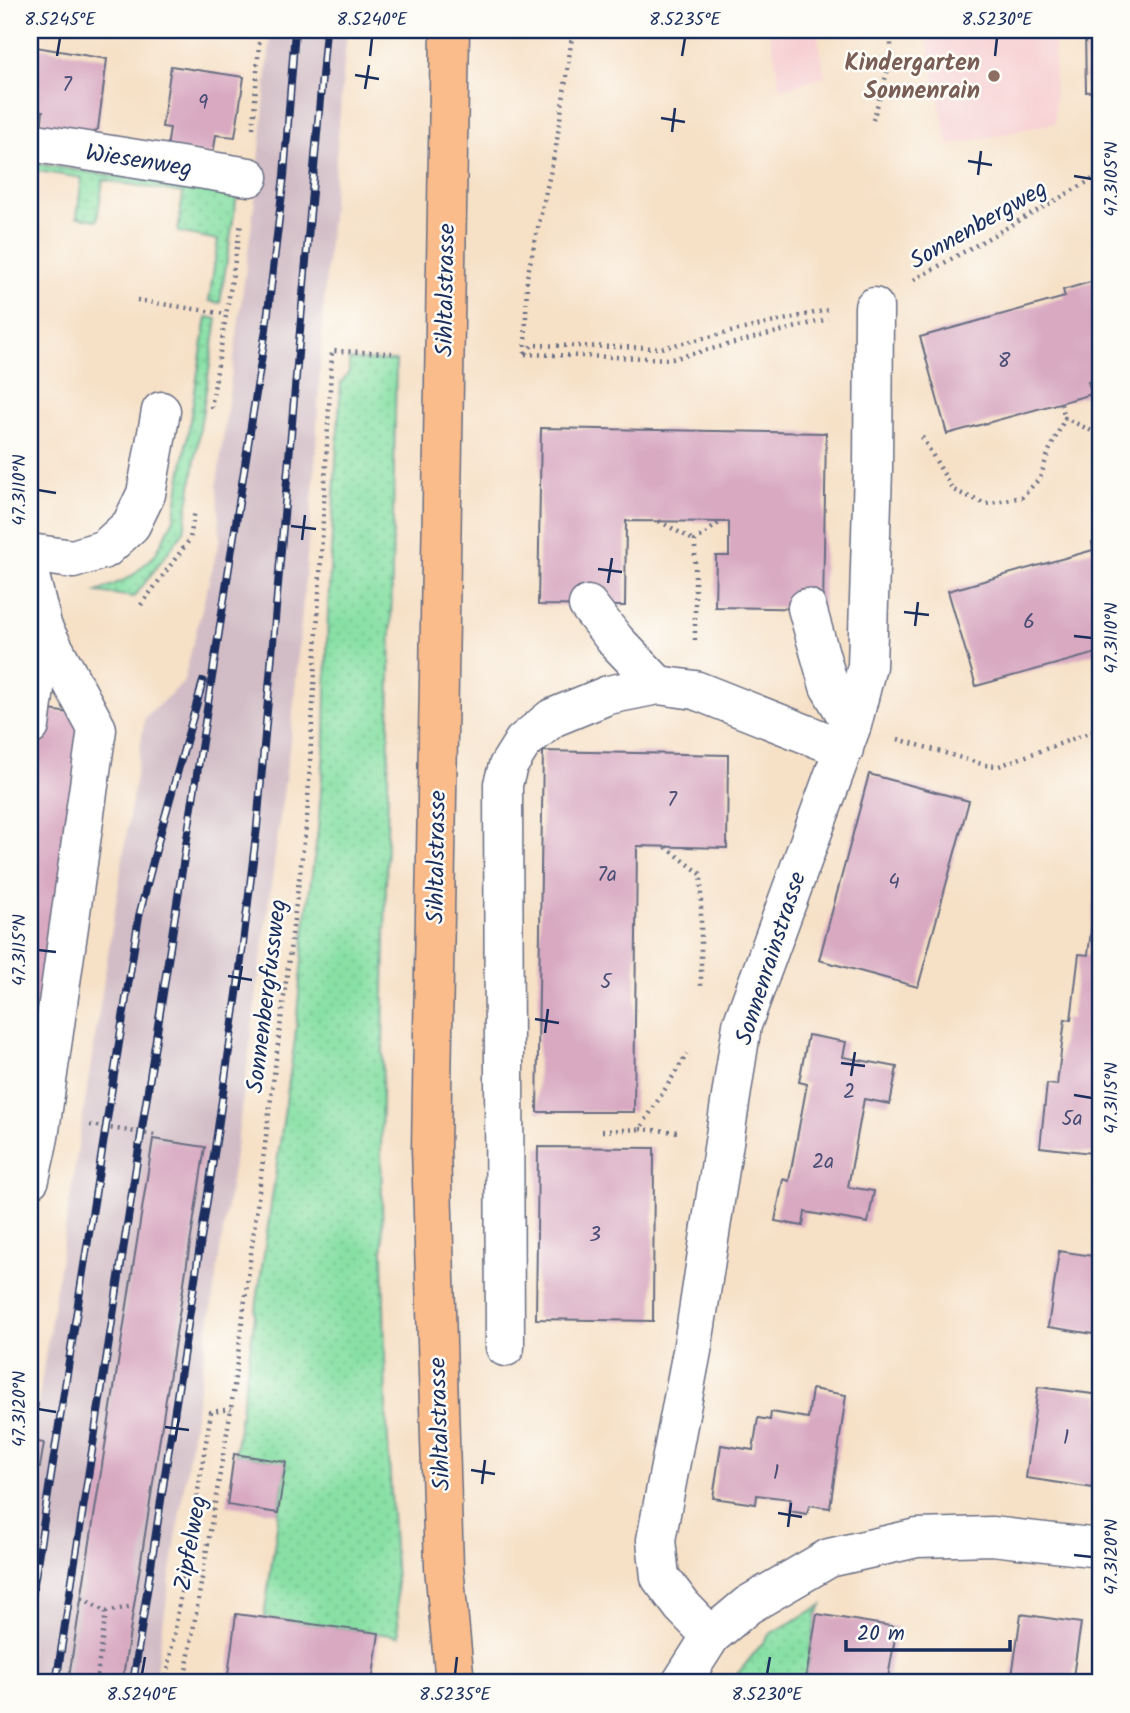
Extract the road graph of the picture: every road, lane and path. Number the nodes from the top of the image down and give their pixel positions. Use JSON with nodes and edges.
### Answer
{"nodes":[{"id":1,"x":260,"y":30,"type":"edge"},
{"id":2,"x":450,"y":30,"type":"edge"},
{"id":3,"x":573,"y":30,"type":"edge"},
{"id":4,"x":891,"y":30,"type":"edge"},
{"id":5,"x":873,"y":120,"type":"dead end"},
{"id":6,"x":30,"y":142,"type":"edge"},
{"id":7,"x":1100,"y":175,"type":"edge"},
{"id":8,"x":249,"y":177,"type":"junction"},
{"id":9,"x":137,"y":300,"type":"dead end"},
{"id":10,"x":861,"y":311,"type":"junction"},
{"id":11,"x":227,"y":314,"type":"junction"},
{"id":12,"x":393,"y":352,"type":"dead end"},
{"id":13,"x":525,"y":354,"type":"junction"},
{"id":14,"x":1061,"y":404,"type":"dead end"},
{"id":15,"x":161,"y":411,"type":"dead end"},
{"id":16,"x":1065,"y":418,"type":"junction"},
{"id":17,"x":209,"y":420,"type":"dead end"},
{"id":18,"x":916,"y":427,"type":"dead end"},
{"id":19,"x":1100,"y":435,"type":"edge"},
{"id":20,"x":197,"y":499,"type":"dead end"},
{"id":21,"x":659,"y":521,"type":"dead end"},
{"id":22,"x":719,"y":523,"type":"dead end"},
{"id":23,"x":695,"y":541,"type":"junction"},
{"id":24,"x":30,"y":553,"type":"edge"},
{"id":25,"x":30,"y":576,"type":"edge"},
{"id":26,"x":141,"y":605,"type":"dead end"},
{"id":27,"x":588,"y":605,"type":"dead end"},
{"id":28,"x":807,"y":608,"type":"dead end"},
{"id":29,"x":43,"y":628,"type":"junction"},
{"id":30,"x":677,"y":687,"type":"junction"},
{"id":31,"x":30,"y":726,"type":"edge"},
{"id":32,"x":1100,"y":729,"type":"edge"},
{"id":33,"x":848,"y":737,"type":"junction"},
{"id":34,"x":666,"y":847,"type":"dead end"},
{"id":35,"x":701,"y":1000,"type":"dead end"},
{"id":36,"x":690,"y":1049,"type":"dead end"},
{"id":37,"x":42,"y":1118,"type":"junction"},
{"id":38,"x":640,"y":1129,"type":"junction"},
{"id":39,"x":602,"y":1131,"type":"dead end"},
{"id":40,"x":671,"y":1132,"type":"dead end"},
{"id":41,"x":155,"y":1135,"type":"dead end"},
{"id":42,"x":30,"y":1179,"type":"edge"},
{"id":43,"x":505,"y":1347,"type":"dead end"},
{"id":44,"x":231,"y":1409,"type":"junction"},
{"id":45,"x":1100,"y":1548,"type":"edge"},
{"id":46,"x":82,"y":1598,"type":"dead end"},
{"id":47,"x":133,"y":1605,"type":"dead end"},
{"id":48,"x":106,"y":1612,"type":"junction"},
{"id":49,"x":711,"y":1636,"type":"junction"},
{"id":50,"x":97,"y":1676,"type":"dead end"},
{"id":51,"x":166,"y":1683,"type":"edge"},
{"id":52,"x":184,"y":1683,"type":"edge"},
{"id":53,"x":456,"y":1683,"type":"edge"},
{"id":54,"x":681,"y":1683,"type":"edge"}],
"edges":[{"from":1,"to":8,"type":"path"},
{"from":2,"to":53,"type":"main road","name":"Sihltalstrasse"},
{"from":3,"to":13,"type":"path"},
{"from":4,"to":5,"type":"path"},
{"from":6,"to":8,"type":"street","name":"Wiesenweg"},
{"from":7,"to":10,"type":"path","name":"Sonnenbergweg"},
{"from":8,"to":11,"type":"path"},
{"from":9,"to":11,"type":"path"},
{"from":10,"to":13,"type":"path"},
{"from":10,"to":13,"type":"path"},
{"from":10,"to":33,"type":"street","name":"Sonnenrainstrasse"},
{"from":11,"to":17,"type":"path"},
{"from":12,"to":44,"type":"path","name":"Sonnenbergfussweg"},
{"from":14,"to":16,"type":"path"},
{"from":15,"to":24,"type":"street"},
{"from":16,"to":18,"type":"path"},
{"from":16,"to":19,"type":"path"},
{"from":20,"to":26,"type":"path"},
{"from":21,"to":23,"type":"path"},
{"from":22,"to":23,"type":"path"},
{"from":23,"to":30,"type":"path"},
{"from":25,"to":29,"type":"street"},
{"from":27,"to":30,"type":"street"},
{"from":28,"to":33,"type":"street"},
{"from":29,"to":31,"type":"street"},
{"from":29,"to":37,"type":"street"},
{"from":30,"to":33,"type":"street"},
{"from":30,"to":43,"type":"street"},
{"from":32,"to":33,"type":"path"},
{"from":33,"to":49,"type":"street","name":"Sonnenrainstrasse"},
{"from":34,"to":35,"type":"path"},
{"from":36,"to":38,"type":"path"},
{"from":37,"to":41,"type":"path"},
{"from":37,"to":42,"type":"street"},
{"from":38,"to":39,"type":"path"},
{"from":38,"to":40,"type":"path"},
{"from":44,"to":51,"type":"path"},
{"from":44,"to":52,"type":"path","name":"Zipfelweg"},
{"from":45,"to":49,"type":"street"},
{"from":46,"to":48,"type":"path"},
{"from":47,"to":48,"type":"path"},
{"from":48,"to":50,"type":"path"},
{"from":49,"to":54,"type":"street"}]}
